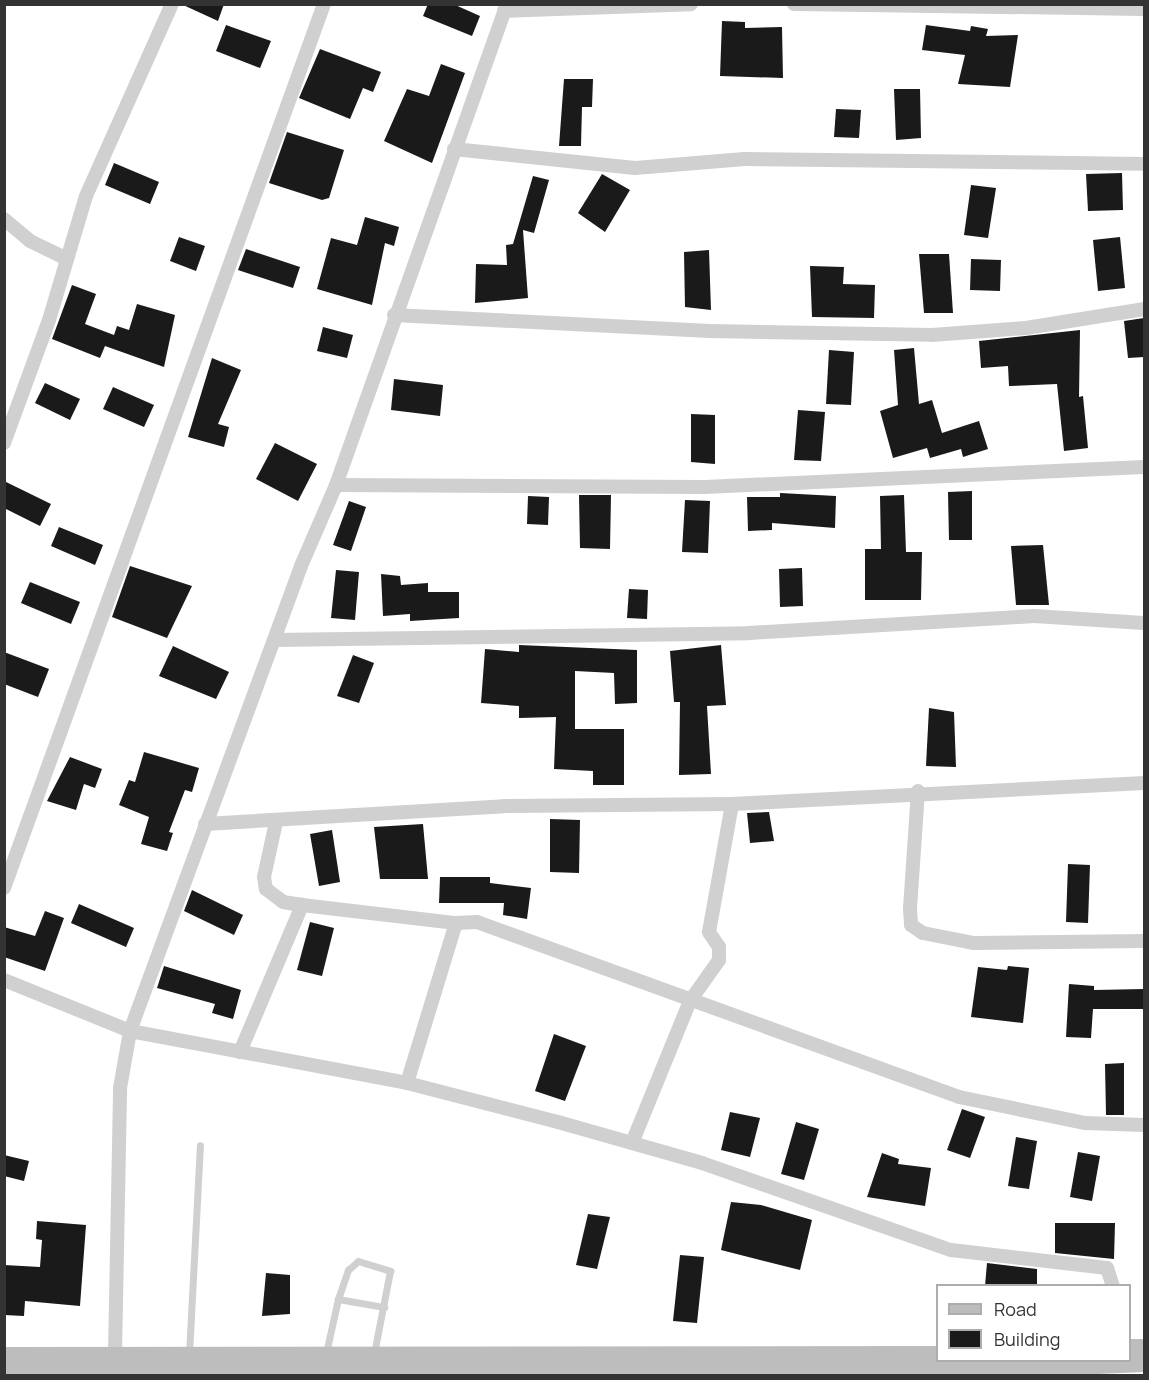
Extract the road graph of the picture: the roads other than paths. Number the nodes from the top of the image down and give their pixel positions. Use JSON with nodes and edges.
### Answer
{"nodes":[{"id":1,"x":172,"y":4,"type":"edge"},
{"id":2,"x":324,"y":4,"type":"edge"},
{"id":3,"x":691,"y":4,"type":"edge"},
{"id":4,"x":794,"y":4,"type":"edge"},
{"id":5,"x":506,"y":8,"type":"edge"},
{"id":6,"x":1144,"y":9,"type":"edge"},
{"id":7,"x":454,"y":149,"type":"junction"},
{"id":8,"x":1144,"y":164,"type":"edge"},
{"id":9,"x":4,"y":219,"type":"edge"},
{"id":10,"x":67,"y":259,"type":"junction"},
{"id":11,"x":1144,"y":309,"type":"edge"},
{"id":12,"x":394,"y":315,"type":"junction"},
{"id":13,"x":4,"y":443,"type":"edge"},
{"id":14,"x":1144,"y":467,"type":"edge"},
{"id":15,"x":336,"y":485,"type":"junction"},
{"id":16,"x":1144,"y":623,"type":"edge"},
{"id":17,"x":274,"y":640,"type":"junction"},
{"id":18,"x":1144,"y":783,"type":"edge"},
{"id":19,"x":918,"y":791,"type":"junction"},
{"id":20,"x":732,"y":804,"type":"junction"},
{"id":21,"x":276,"y":822,"type":"junction"},
{"id":22,"x":205,"y":824,"type":"junction"},
{"id":23,"x":4,"y":888,"type":"edge"},
{"id":24,"x":302,"y":905,"type":"junction"},
{"id":25,"x":456,"y":923,"type":"junction"},
{"id":26,"x":1144,"y":941,"type":"edge"},
{"id":27,"x":4,"y":980,"type":"edge"},
{"id":28,"x":690,"y":1001,"type":"junction"},
{"id":29,"x":130,"y":1031,"type":"junction"},
{"id":30,"x":240,"y":1052,"type":"junction"},
{"id":31,"x":407,"y":1083,"type":"junction"},
{"id":32,"x":1144,"y":1125,"type":"edge"},
{"id":33,"x":632,"y":1143,"type":"junction"},
{"id":34,"x":200,"y":1145,"type":"dead end"},
{"id":35,"x":1112,"y":1284,"type":"edge"},
{"id":36,"x":338,"y":1299,"type":"junction"},
{"id":37,"x":384,"y":1307,"type":"junction"},
{"id":38,"x":326,"y":1353,"type":"junction"},
{"id":39,"x":374,"y":1353,"type":"junction"},
{"id":40,"x":115,"y":1354,"type":"junction"},
{"id":41,"x":936,"y":1354,"type":"edge"},
{"id":42,"x":189,"y":1356,"type":"junction"},
{"id":43,"x":1144,"y":1364,"type":"edge"},
{"id":44,"x":6,"y":1369,"type":"edge"},
{"id":45,"x":1091,"y":1370,"type":"edge"},
{"id":46,"x":556,"y":1371,"type":"edge"},
{"id":47,"x":247,"y":1372,"type":"edge"},
{"id":48,"x":387,"y":1372,"type":"edge"},
{"id":49,"x":648,"y":1372,"type":"edge"},
{"id":50,"x":1026,"y":1372,"type":"edge"},
{"id":51,"x":722,"y":1373,"type":"edge"}],
"edges":[{"from":1,"to":10,"type":"street"},
{"from":2,"to":23,"type":"street"},
{"from":3,"to":5,"type":"street"},
{"from":4,"to":6,"type":"street"},
{"from":5,"to":7,"type":"street"},
{"from":7,"to":8,"type":"street"},
{"from":7,"to":12,"type":"street"},
{"from":9,"to":10,"type":"street"},
{"from":10,"to":13,"type":"street"},
{"from":11,"to":12,"type":"street"},
{"from":12,"to":15,"type":"street"},
{"from":14,"to":15,"type":"street"},
{"from":15,"to":17,"type":"street"},
{"from":16,"to":17,"type":"street"},
{"from":17,"to":22,"type":"street"},
{"from":18,"to":19,"type":"street"},
{"from":19,"to":20,"type":"street"},
{"from":19,"to":26,"type":"street"},
{"from":20,"to":21,"type":"street"},
{"from":20,"to":28,"type":"street"},
{"from":21,"to":22,"type":"street"},
{"from":21,"to":24,"type":"street"},
{"from":22,"to":29,"type":"street"},
{"from":24,"to":25,"type":"street"},
{"from":24,"to":30,"type":"street"},
{"from":25,"to":28,"type":"street"},
{"from":25,"to":31,"type":"street"},
{"from":27,"to":29,"type":"street"},
{"from":28,"to":32,"type":"street"},
{"from":28,"to":33,"type":"street"},
{"from":29,"to":30,"type":"street"},
{"from":29,"to":40,"type":"street"},
{"from":30,"to":31,"type":"street"},
{"from":31,"to":33,"type":"street"},
{"from":33,"to":35,"type":"street"},
{"from":34,"to":42,"type":"lane"},
{"from":36,"to":37,"type":"lane"},
{"from":36,"to":37,"type":"lane"},
{"from":36,"to":38,"type":"lane"},
{"from":37,"to":39,"type":"lane"},
{"from":38,"to":39,"type":"street"},
{"from":38,"to":42,"type":"street"},
{"from":39,"to":41,"type":"street"},
{"from":40,"to":42,"type":"street"},
{"from":40,"to":44,"type":"street"},
{"from":43,"to":45,"type":"street"},
{"from":44,"to":47,"type":"street"},
{"from":45,"to":50,"type":"street"},
{"from":46,"to":48,"type":"street"},
{"from":46,"to":49,"type":"street"},
{"from":47,"to":48,"type":"street"},
{"from":49,"to":51,"type":"street"},
{"from":50,"to":51,"type":"street"}]}
